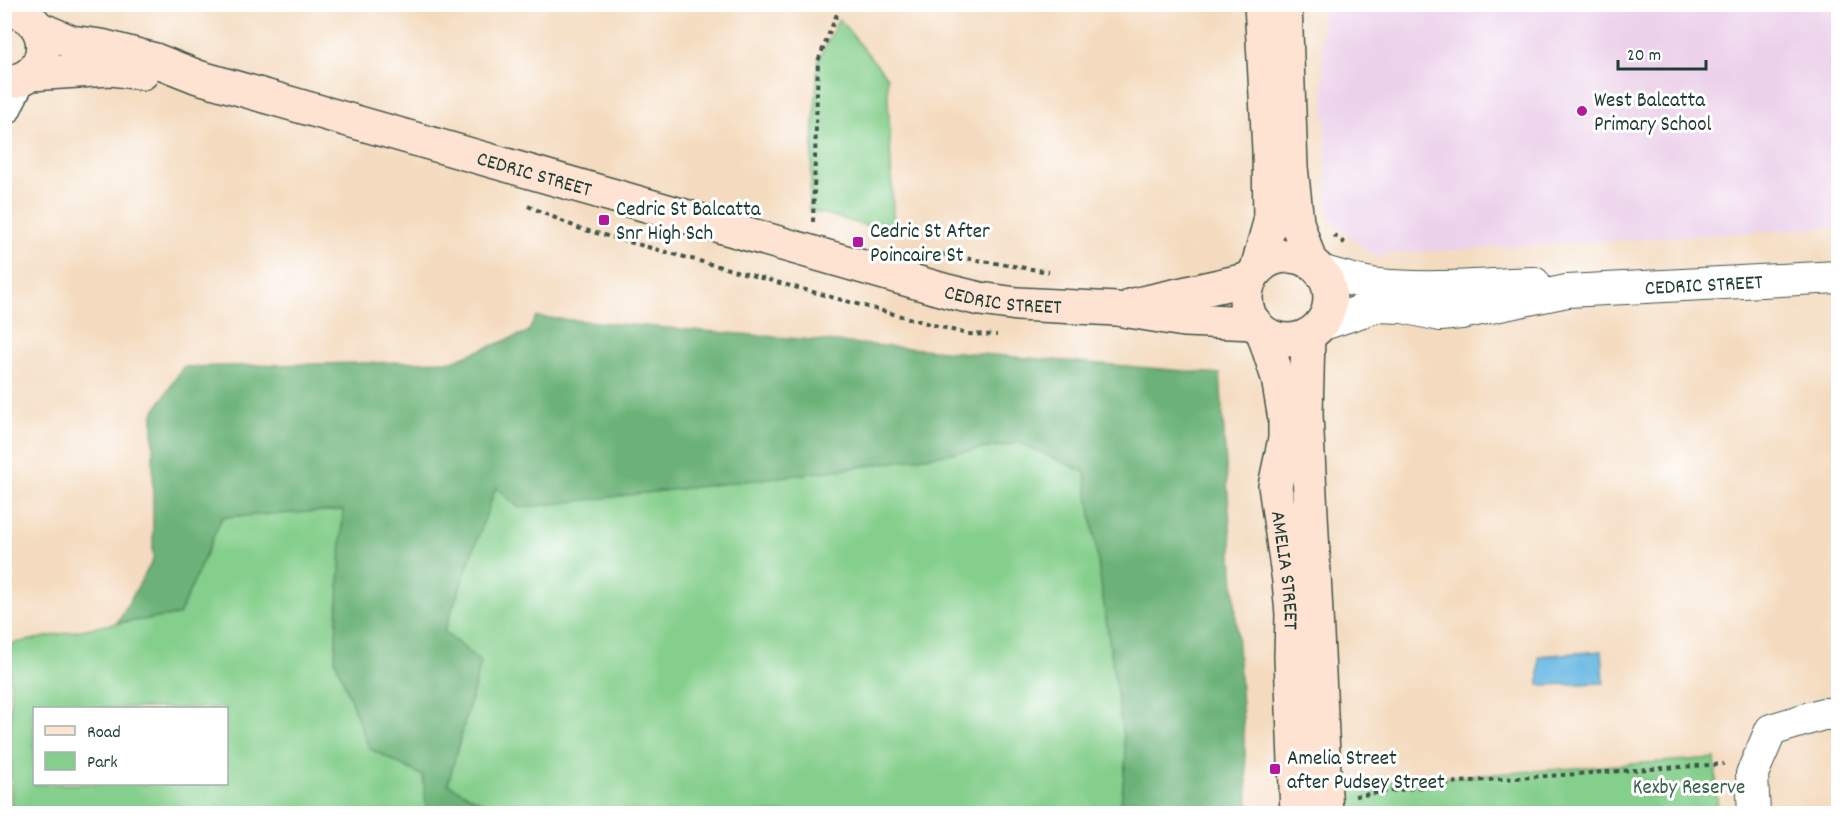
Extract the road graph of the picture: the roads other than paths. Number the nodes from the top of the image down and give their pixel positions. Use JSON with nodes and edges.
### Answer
{"nodes":[{"id":1,"x":1261,"y":4,"type":"edge"},
{"id":2,"x":1285,"y":4,"type":"edge"},
{"id":3,"x":4,"y":10,"type":"edge"},
{"id":4,"x":38,"y":28,"type":"junction"},
{"id":5,"x":198,"y":77,"type":"junction"},
{"id":6,"x":14,"y":86,"type":"edge"},
{"id":7,"x":1315,"y":267,"type":"junction"},
{"id":8,"x":1254,"y":274,"type":"junction"},
{"id":9,"x":1839,"y":277,"type":"edge"},
{"id":10,"x":1568,"y":291,"type":"junction"},
{"id":11,"x":1117,"y":309,"type":"junction"},
{"id":12,"x":1259,"y":328,"type":"junction"},
{"id":13,"x":1314,"y":330,"type":"junction"},
{"id":14,"x":1839,"y":714,"type":"edge"},
{"id":15,"x":1337,"y":805,"type":"edge"},
{"id":16,"x":1298,"y":813,"type":"edge"},
{"id":17,"x":1754,"y":813,"type":"edge"}],
"edges":[{"from":1,"to":8,"type":"main road"},
{"from":2,"to":7,"type":"main road"},
{"from":3,"to":4,"type":"main road","name":"CEDRIC STREET"},
{"from":4,"to":5,"type":"main road","name":"CEDRIC STREET"},
{"from":4,"to":6,"type":"main road","name":"CEDRIC STREET"},
{"from":5,"to":6,"type":"main road","name":"CEDRIC STREET"},
{"from":5,"to":11,"type":"main road","name":"CEDRIC STREET"},
{"from":7,"to":8,"type":"main road"},
{"from":7,"to":10,"type":"street","name":"CEDRIC STREET"},
{"from":7,"to":13,"type":"main road"},
{"from":8,"to":11,"type":"main road","name":"CEDRIC STREET"},
{"from":8,"to":12,"type":"main road"},
{"from":9,"to":10,"type":"street","name":"CEDRIC STREET"},
{"from":10,"to":13,"type":"street","name":"CEDRIC STREET"},
{"from":11,"to":12,"type":"main road","name":"CEDRIC STREET"},
{"from":12,"to":13,"type":"main road"},
{"from":12,"to":16,"type":"main road","name":"AMELIA STREET"},
{"from":13,"to":15,"type":"main road","name":"AMELIA STREET"},
{"from":14,"to":17,"type":"street"}]}
